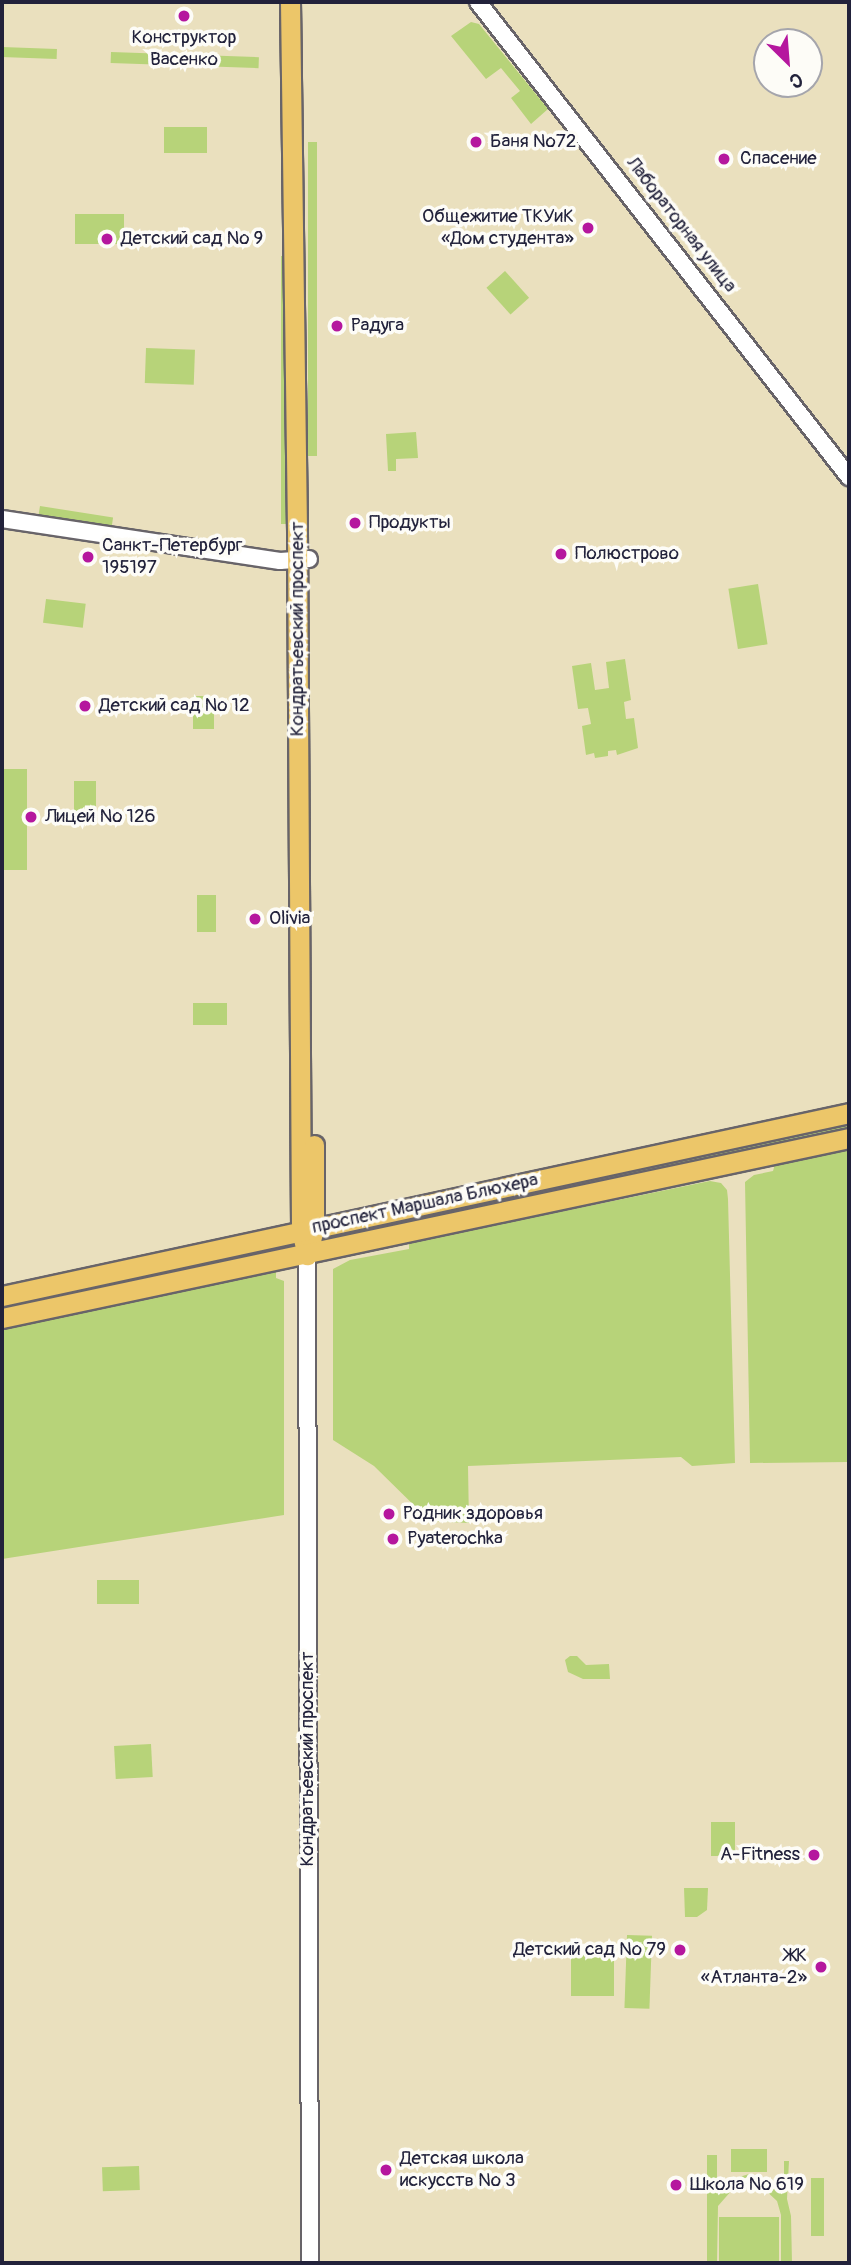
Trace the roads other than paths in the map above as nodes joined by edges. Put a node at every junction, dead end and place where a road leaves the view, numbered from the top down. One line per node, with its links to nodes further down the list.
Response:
1 (290, 2): 6 (main road, Кондратьевский проспект)
2 (302, 2): 6 (main road, Кондратьевский проспект)
3 (478, 2): 4 (street, Лабораторная улица)
4 (849, 477)
5 (2, 519): 6 (street)
6 (303, 560): 9 (main road, Кондратьевский проспект)
7 (849, 1113): 9 (main road, проспект Маршала Блюхера)
8 (849, 1138): 10 (main road, проспект Маршала Блюхера)
9 (307, 1230): 10 (main road, Кондратьевский проспект); 11 (main road, проспект Маршала Блюхера)
10 (307, 1255): 12 (main road, проспект Маршала Блюхера); 13 (street, Кондратьевский проспект)
11 (2, 1296)
12 (2, 1318)
13 (310, 2263)

